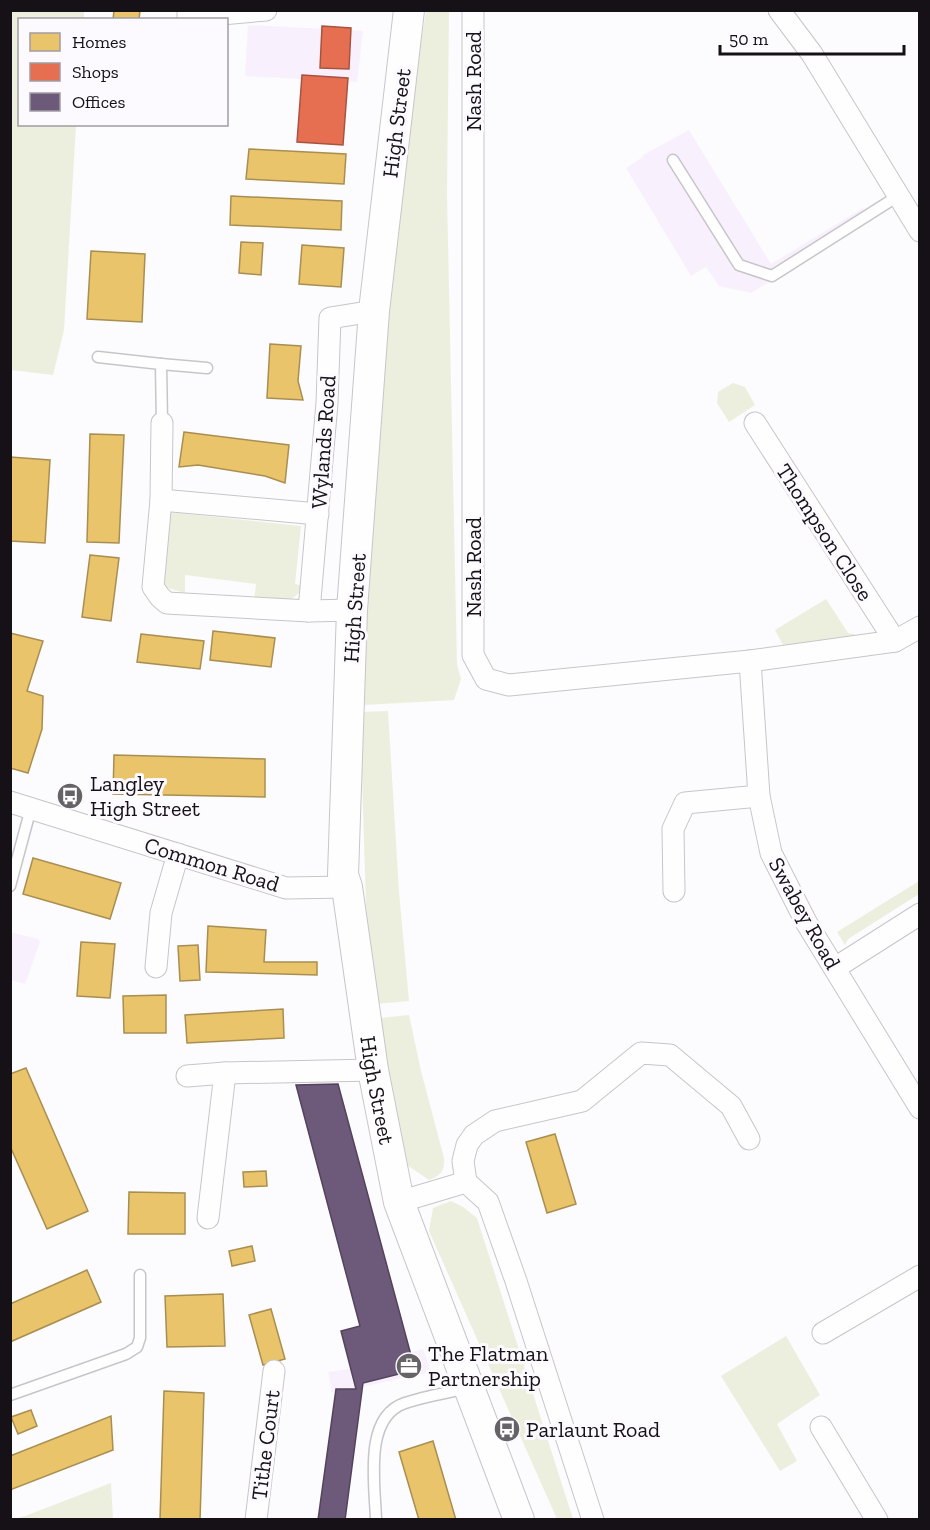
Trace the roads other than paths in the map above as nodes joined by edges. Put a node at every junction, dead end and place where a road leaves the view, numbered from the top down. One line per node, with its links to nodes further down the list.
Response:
1 (188, 10): 2 (street)
2 (266, 10)
3 (409, 10): 9 (main road, High Street)
4 (473, 10): 21 (street, Nash Road)
5 (780, 10): 7 (street)
6 (673, 160): 7 (lane)
7 (898, 196): 8 (street)
8 (920, 231)
9 (374, 311): 16 (street, Wylands Road); 17 (main road, High Street)
10 (98, 357): 11 (lane)
11 (161, 364): 12 (lane); 13 (lane)
12 (207, 368)
13 (162, 423): 15 (street)
14 (755, 423): 20 (street, Thompson Close)
15 (160, 500): 16 (street); 18 (street)
16 (318, 514): 18 (street, Wylands Road)
17 (352, 610): 18 (street); 26 (main road, High Street)
18 (309, 611)
19 (920, 627): 20 (street, Nash Road)
20 (895, 641): 21 (street, Nash Road)
21 (750, 661): 22 (street, Swabey Road)
22 (759, 796): 27 (street); 30 (street, Swabey Road)
23 (21, 805): 24 (street, Common Road); 25 (lane)
24 (178, 854): 26 (street, Common Road); 29 (street)
25 (10, 886)
26 (347, 887): 31 (main road, High Street)
27 (674, 891)
28 (920, 914): 30 (street)
29 (156, 967)
30 (835, 968): 34 (street, Swabey Road)
31 (373, 1070): 32 (street); 37 (main road, High Street)
32 (225, 1073): 33 (street); 38 (street)
33 (187, 1076)
34 (920, 1108)
35 (749, 1139): 36 (street)
36 (466, 1182): 37 (street); 49 (street)
37 (399, 1202): 43 (main road, High Street)
38 (208, 1218)
39 (140, 1275): 44 (lane)
40 (920, 1276): 41 (street)
41 (823, 1333)
42 (274, 1371): 46 (street, Tithe Court)
43 (468, 1388): 47 (lane); 48 (main road, High Street)
44 (10, 1395)
45 (821, 1427): 50 (street)
46 (256, 1520)
47 (375, 1520)
48 (519, 1520)
49 (593, 1520)
50 (877, 1520)

